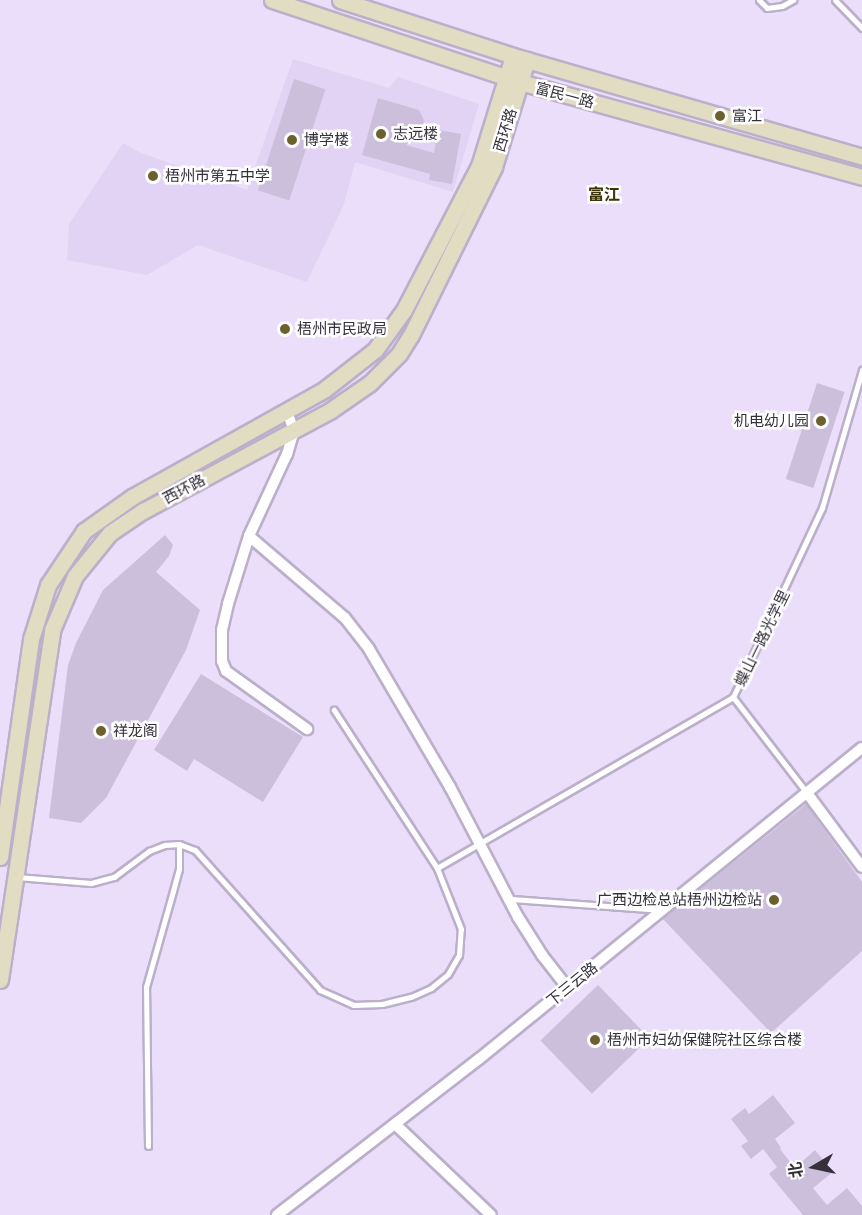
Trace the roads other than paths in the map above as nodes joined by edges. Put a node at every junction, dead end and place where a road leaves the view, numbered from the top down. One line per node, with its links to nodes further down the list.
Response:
1 (272, 0): 6 (main road, 富民一路)
2 (759, 0): 3 (lane)
3 (793, 0)
4 (835, 0): 7 (lane)
5 (348, 1): 6 (street); 8 (main road)
6 (345, 24): 9 (main road, 富民一路)
7 (862, 28)
8 (520, 58): 9 (main road); 10 (main road)
9 (513, 80): 11 (main road, 富民一路); 13 (main road, 西环路); 14 (main road, 西环路)
10 (862, 157)
11 (862, 177)
12 (862, 370): 16 (lane, 蝶山一路光学里)
13 (287, 412): 14 (street); 23 (main road, 西环路)
14 (294, 430): 15 (street); 26 (main road, 西环路)
15 (249, 536): 18 (street); 22 (street)
16 (733, 697): 20 (lane); 22 (lane, 蝶山一路光学里)
17 (334, 711): 25 (lane)
18 (307, 729)
19 (862, 748): 20 (street, 下三云路)
20 (807, 793): 24 (street); 28 (street, 下三云路)
21 (179, 844): 25 (lane); 26 (lane); 32 (lane)
22 (480, 844): 25 (lane, 蝶山一路光学里); 27 (street)
23 (0, 857)
24 (862, 867)
25 (437, 868)
26 (15, 876): 29 (main road, 西环路)
27 (509, 899): 28 (lane); 30 (street)
28 (663, 910): 30 (street, 下三云路)
29 (0, 980)
30 (567, 987): 31 (street, 下三云路)
31 (395, 1124): 33 (street, 下三云路); 34 (street)
32 (148, 1146)
33 (278, 1215)
34 (491, 1215)

